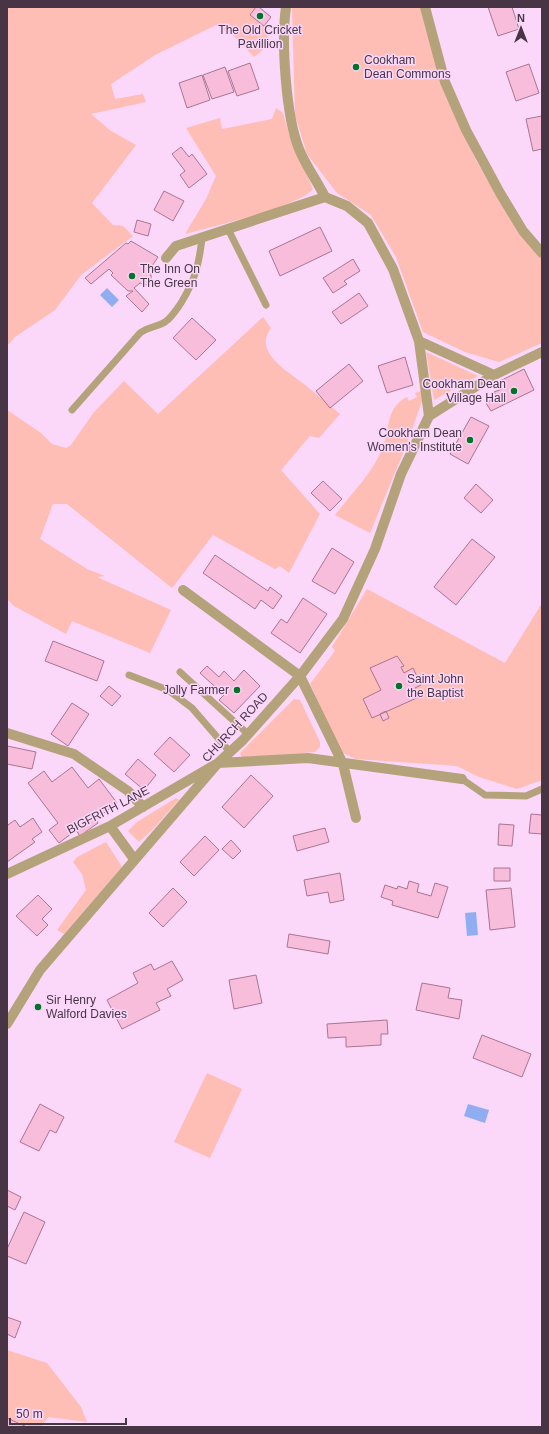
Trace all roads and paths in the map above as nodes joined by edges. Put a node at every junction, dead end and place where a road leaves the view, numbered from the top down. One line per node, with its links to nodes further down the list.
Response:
1 (286, 7): 3 (street)
2 (425, 7): 6 (street)
3 (325, 197): 4 (street); 9 (street)
4 (228, 229): 5 (street); 8 (lane)
5 (202, 238): 7 (street); 12 (lane)
6 (542, 253)
7 (166, 258)
8 (266, 305)
9 (420, 341): 11 (street); 13 (street)
10 (542, 352): 11 (street)
11 (494, 374): 13 (street)
12 (72, 410)
13 (430, 416): 17 (street, CHURCH ROAD)
14 (183, 590): 17 (street)
15 (180, 672): 19 (lane)
16 (129, 675): 20 (lane)
17 (300, 676): 19 (street, CHURCH ROAD); 22 (street)
18 (7, 733): 25 (street)
19 (248, 734): 20 (street, CHURCH ROAD)
20 (230, 752): 21 (street, CHURCH ROAD)
21 (218, 763): 22 (street); 25 (street, BIGFRITH LANE); 28 (street, CHURCH ROAD)
22 (343, 764): 23 (street); 26 (street)
23 (462, 779): 24 (lane)
24 (542, 790)
25 (143, 807): 27 (street, BIGFRITH LANE)
26 (356, 818)
27 (110, 826): 28 (street); 29 (street, BIGFRITH LANE)
28 (134, 859): 30 (street, CHURCH ROAD)
29 (7, 874)
30 (7, 1024)

